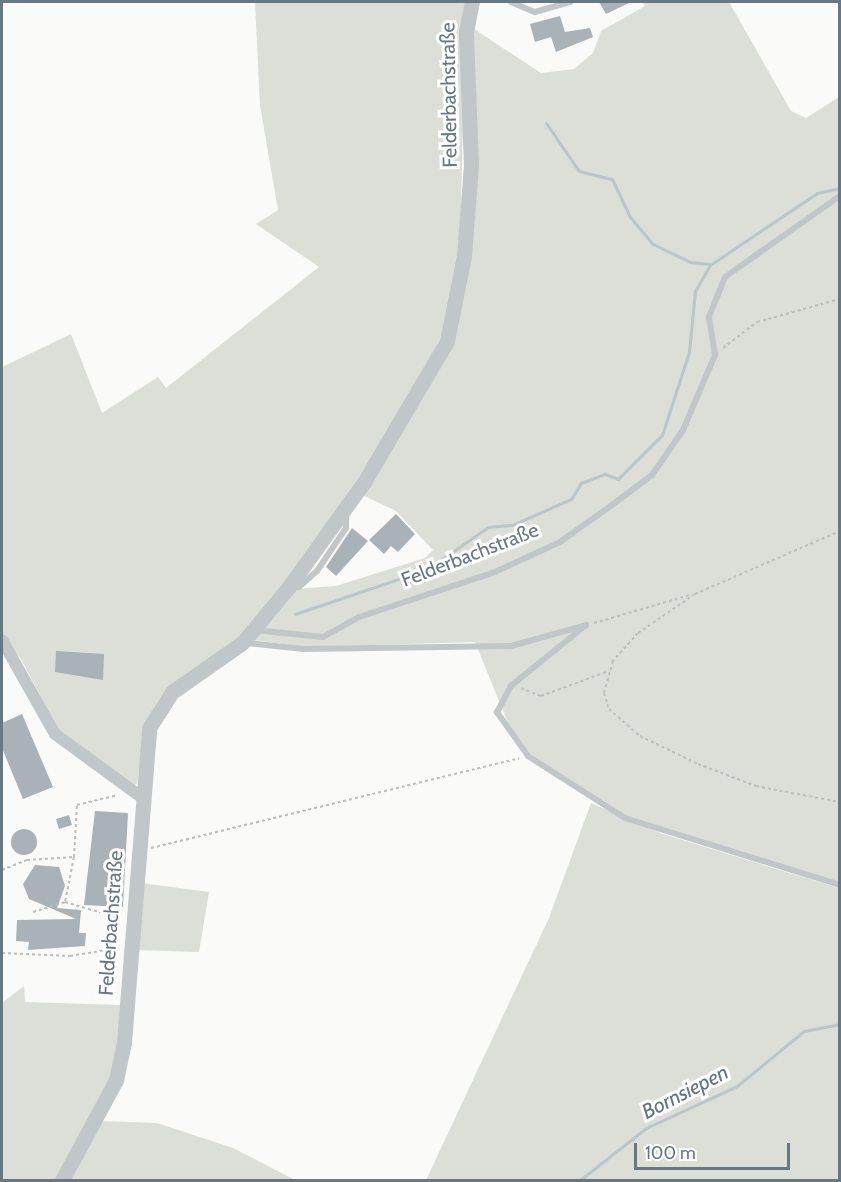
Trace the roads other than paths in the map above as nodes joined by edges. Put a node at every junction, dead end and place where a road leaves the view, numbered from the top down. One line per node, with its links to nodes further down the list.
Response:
1 (472, 2): 5 (street, Felderbachstraße)
2 (511, 2): 3 (lane)
3 (571, 2)
4 (840, 196): 5 (lane, Felderbachstraße)
5 (254, 630): 7 (street, Felderbachstraße)
6 (2, 640): 8 (street)
7 (242, 643): 8 (street, Felderbachstraße); 9 (lane)
8 (135, 795): 10 (street, Felderbachstraße)
9 (840, 885)
10 (62, 1180)

